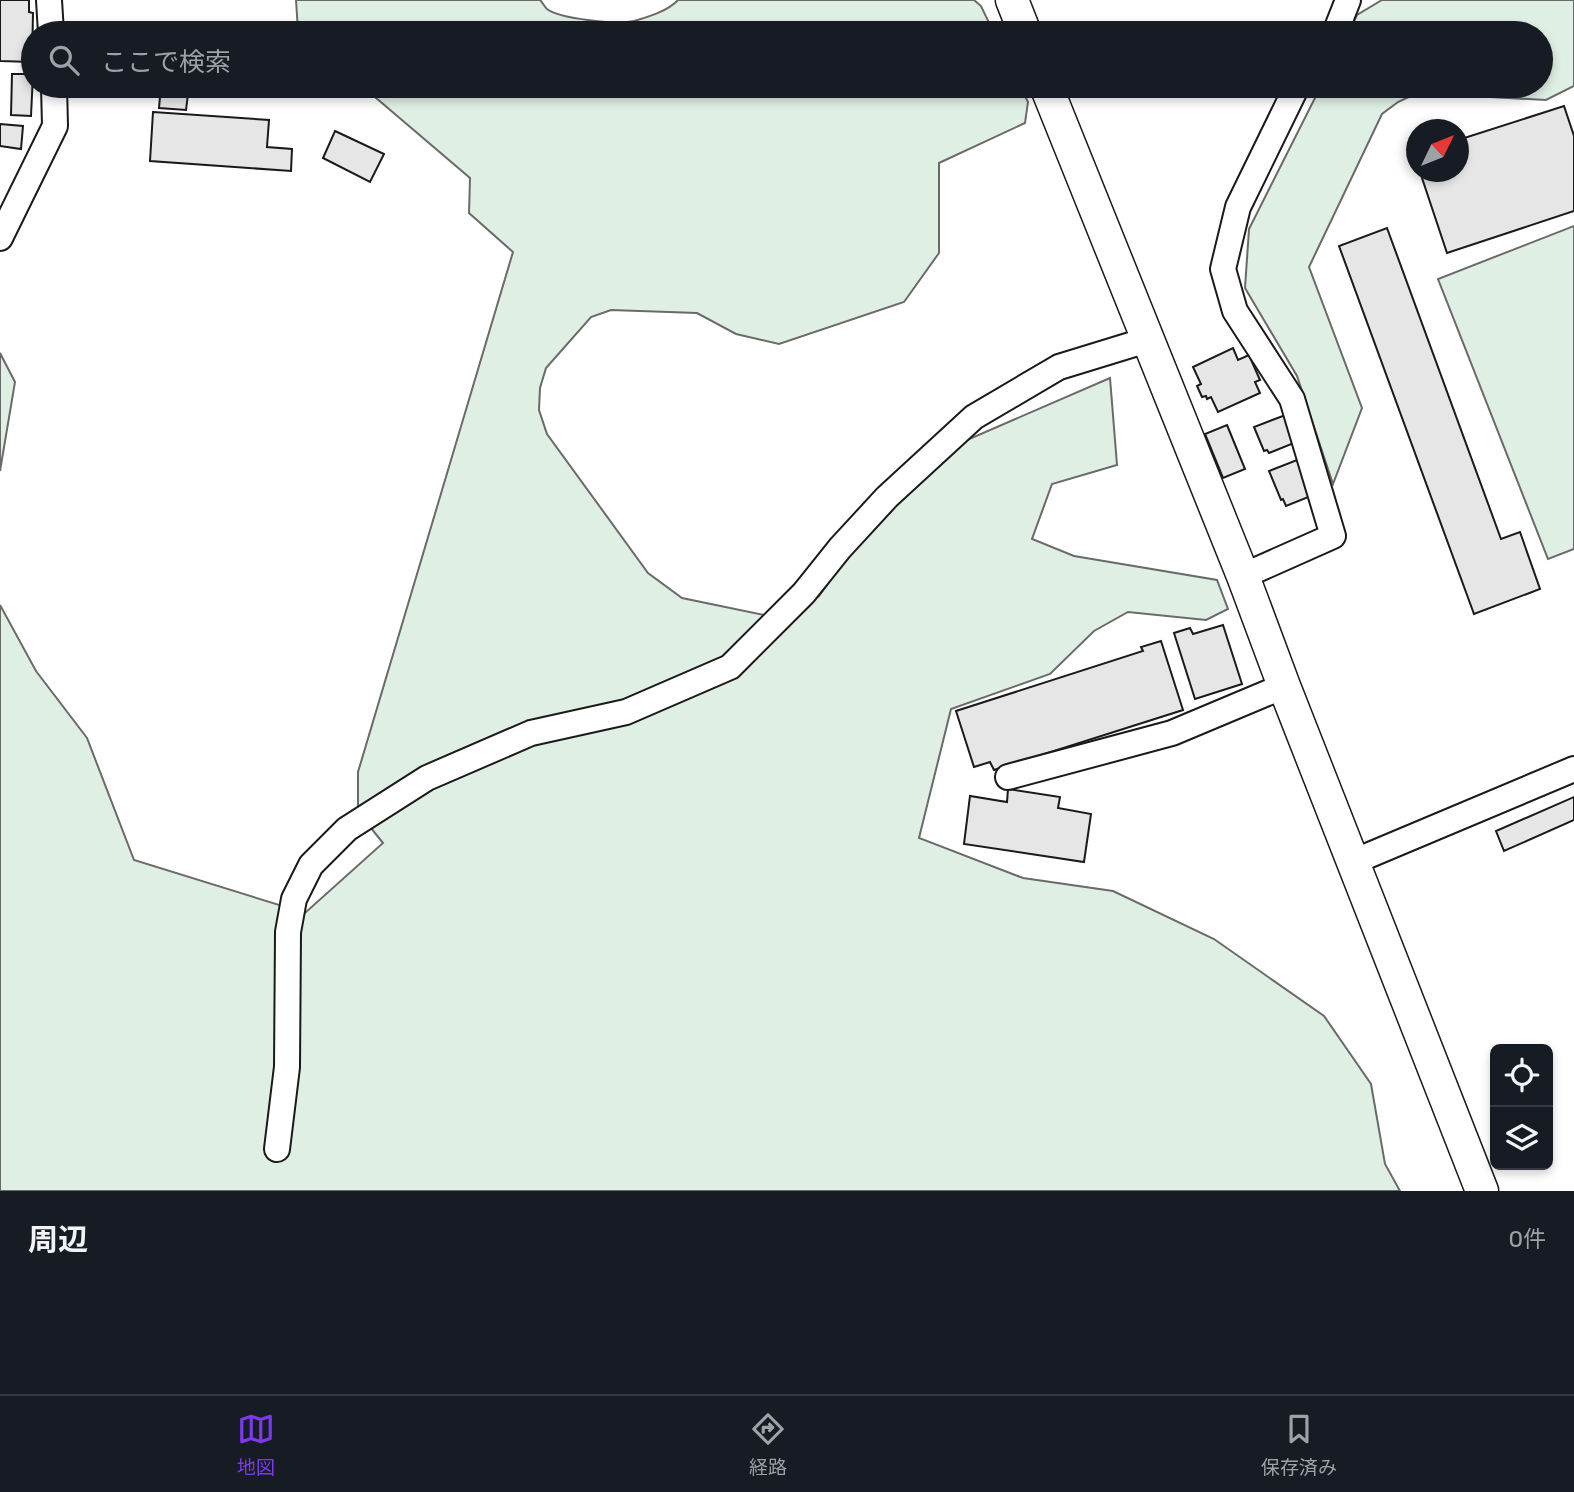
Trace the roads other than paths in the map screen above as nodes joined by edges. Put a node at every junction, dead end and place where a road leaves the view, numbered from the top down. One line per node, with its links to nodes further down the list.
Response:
1 (49, 0): 4 (street)
2 (1012, 0): 5 (street)
3 (1348, 0): 6 (street)
4 (50, 21)
5 (1020, 21)
6 (1341, 21)
7 (54, 98): 10 (street)
8 (1051, 98): 11 (street)
9 (1291, 98): 12 (street)
10 (0, 238)
11 (1147, 340): 12 (street); 17 (street)
12 (1243, 576): 13 (street)
13 (1284, 686): 15 (street); 16 (street)
14 (1574, 769): 16 (street)
15 (1008, 777)
16 (1353, 862): 18 (street)
17 (277, 1149)
18 (1482, 1191)

